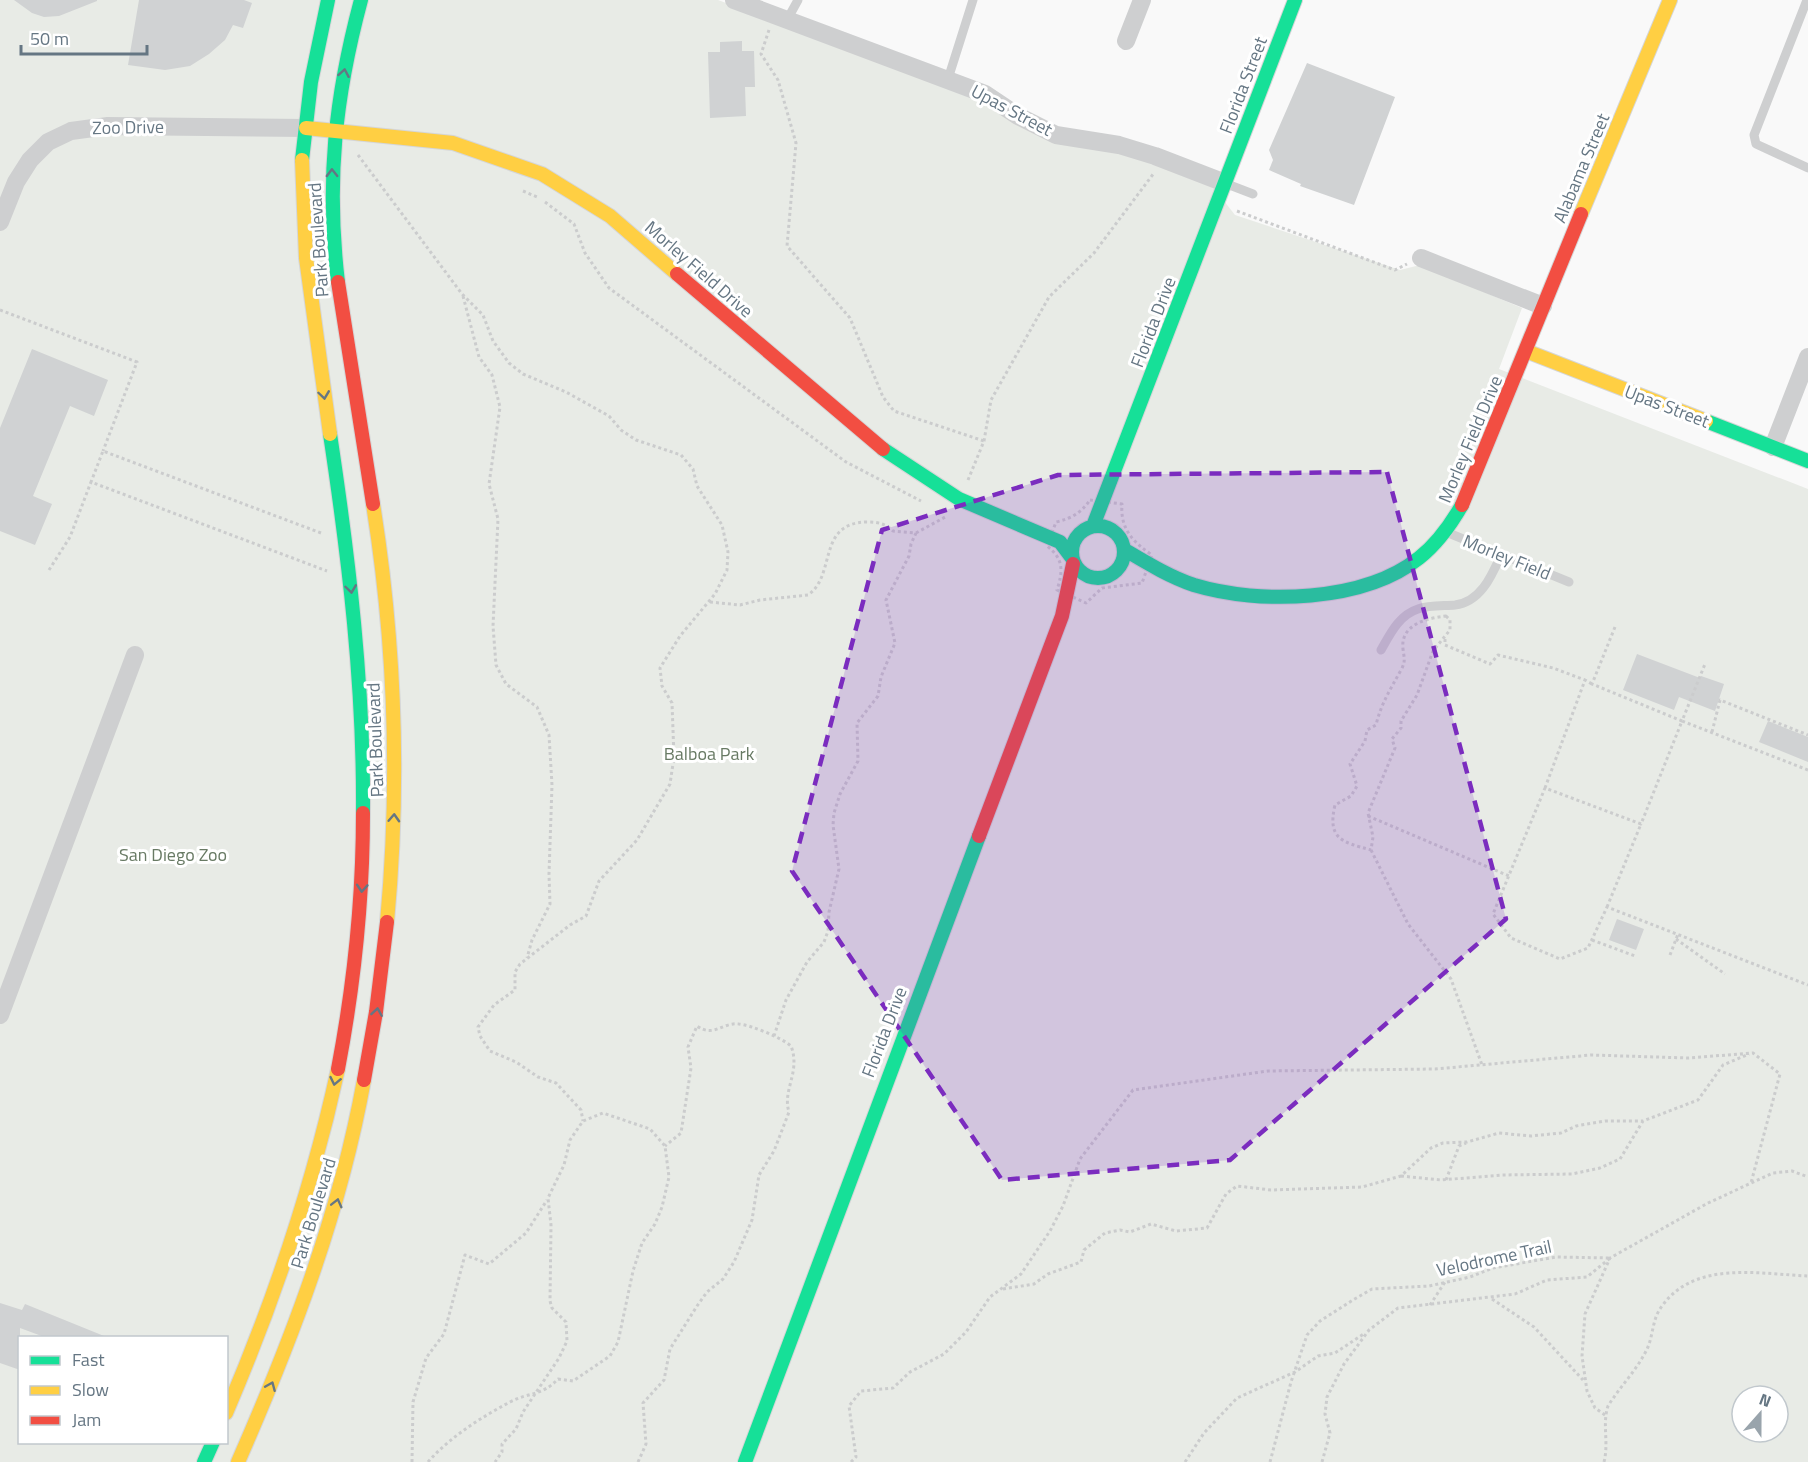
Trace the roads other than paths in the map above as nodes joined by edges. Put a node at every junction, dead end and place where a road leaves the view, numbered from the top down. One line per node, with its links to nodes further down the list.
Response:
1 (328, 0): 13 (street, Park Boulevard)
2 (361, 0): 14 (street, Park Boulevard, one-way to 2)
3 (734, 0): 10 (street, Upas Street)
4 (798, 0): 10 (lane)
5 (973, 0): 12 (lane)
6 (1142, 0): 11 (street)
7 (1295, 0): 16 (street, Florida Street)
8 (1670, 0): 20 (street, Alabama Street)
9 (1807, 0): 15 (lane)
10 (781, 17): 12 (street, Upas Street)
11 (1126, 41)
12 (948, 79): 16 (street, Upas Street)
13 (306, 128): 14 (street, Morley Field Drive); 18 (street, Zoo Drive); 41 (street, Park Boulevard, one-way to 41)
14 (334, 131): 26 (street, Morley Field Drive); 44 (street, Park Boulevard, one-way to 14)
15 (1808, 168)
16 (1225, 183): 17 (lane); 25 (street, Florida Drive)
17 (1253, 194)
18 (0, 222)
19 (1421, 258): 20 (street)
20 (1543, 306): 21 (street, Alabama Street)
21 (1526, 351): 23 (street, Upas Street); 28 (street, Morley Field Drive)
22 (1808, 357): 23 (street)
23 (1773, 447): 24 (street, Upas Street)
24 (1808, 461)
25 (1114, 473): 27 (street, Florida Drive); 29 (street, Florida Drive)
26 (1030, 528): 27 (street, Morley Field Drive); 32 (street, Morley Field Drive)
27 (1087, 529): 29 (street); 32 (street)
28 (1444, 532): 31 (lane, Morley Field); 34 (street, Morley Field Drive)
29 (1117, 535): 30 (street)
30 (1125, 550): 33 (street); 34 (street, Morley Field Drive)
31 (1501, 555): 36 (lane, Morley Field); 38 (lane)
32 (1073, 561): 35 (street); 37 (street, Florida Drive)
33 (1114, 573): 34 (street, Morley Field Drive); 35 (street)
34 (1171, 575)
35 (1099, 578): 37 (street, Florida Drive)
36 (1569, 582)
37 (1062, 616): 45 (street, Florida Drive)
38 (1380, 650)
39 (135, 655): 40 (street)
40 (0, 1015)
41 (228, 1408)
42 (213, 1444): 43 (street)
43 (204, 1462)
44 (238, 1462)
45 (745, 1462)

